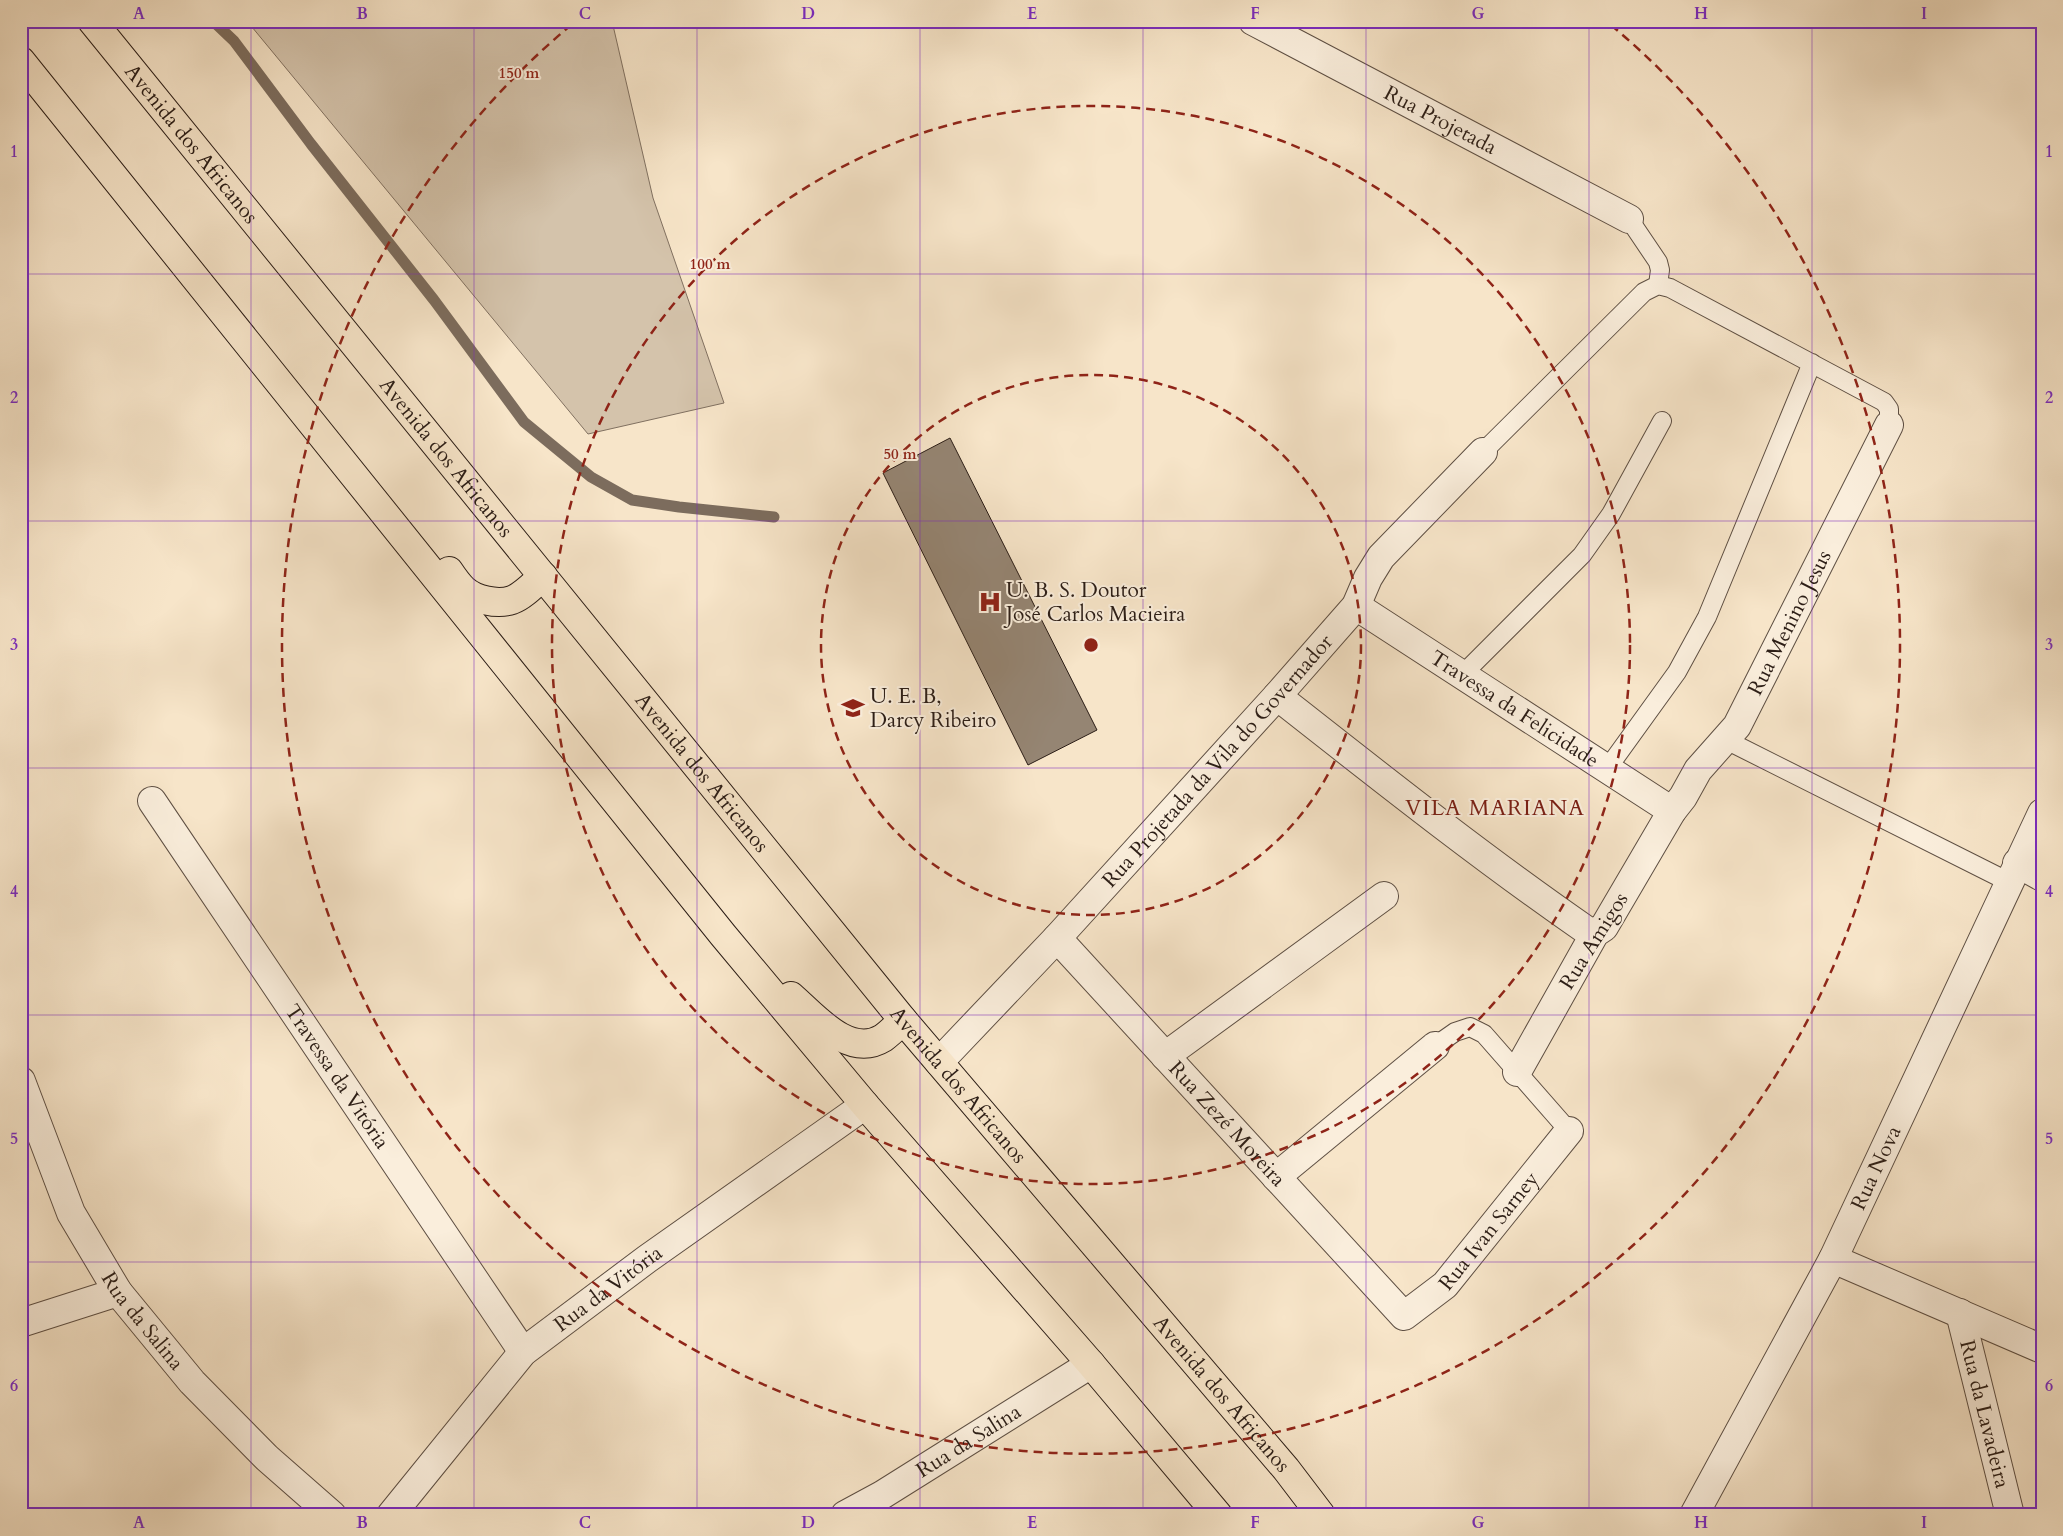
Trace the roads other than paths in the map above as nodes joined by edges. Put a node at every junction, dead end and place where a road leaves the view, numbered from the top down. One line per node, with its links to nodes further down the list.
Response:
1 (92, 21): 11 (main road, Avenida dos Africanos)
2 (1253, 21): 4 (street, Rua Projetada)
3 (21, 61): 9 (main road)
4 (1629, 219): 5 (lane)
5 (1658, 285): 6 (lane); 10 (lane)
6 (1812, 363): 8 (lane); 16 (lane)
7 (1662, 421): 13 (lane)
8 (1890, 425): 15 (street, Rua Menino Jesus)
9 (318, 430): 11 (main road); 24 (main road)
10 (1483, 452): 12 (street, Rua Projetada da Vila do Governador)
11 (543, 576): 26 (main road, Avenida dos Africanos)
12 (1356, 606): 13 (street, Travessa da Felicidade); 14 (street, Rua Projetada da Vila do Governador)
13 (1462, 675): 16 (street, Travessa da Felicidade)
14 (1277, 696): 23 (street); 25 (street, Rua Projetada da Vila do Governador)
15 (1726, 740): 18 (street, Rua Menino Jesus); 20 (lane)
16 (1607, 769): 18 (street, Travessa da Felicidade)
17 (152, 801): 41 (street, Travessa da Vitória)
18 (1672, 811): 23 (street, Rua Amigos)
19 (2042, 813): 20 (street, Rua Nova)
20 (2013, 872): 21 (street); 35 (street, Rua Nova)
21 (2042, 877)
22 (1384, 896): 28 (street)
23 (1595, 932): 30 (street, Rua Amigos)
24 (723, 935): 26 (main road); 32 (main road)
25 (1057, 938): 28 (street, Rua Zezé Moreira); 29 (street, Rua Projetada da Vila do Governador)
26 (903, 1020): 29 (main road, Avenida dos Africanos)
27 (1435, 1046): 30 (lane); 34 (street)
28 (1165, 1056): 34 (street, Rua Zezé Moreira)
29 (939, 1062): 47 (main road, Avenida dos Africanos)
30 (1517, 1072): 33 (lane)
31 (21, 1081): 36 (street, Rua da Salina)
32 (864, 1105): 41 (street, Rua da Vitória); 42 (main road)
33 (1569, 1131): 37 (street, Rua Ivan Sarney)
34 (1276, 1177): 37 (street, Rua Zezé Moreira)
35 (1833, 1259): 38 (street); 48 (street, Rua Nova)
36 (118, 1292): 39 (street); 43 (street, Rua da Salina)
37 (1397, 1310)
38 (1960, 1313): 40 (street); 49 (street, Rua da Lavadeira)
39 (21, 1323)
40 (2042, 1349)
41 (522, 1352): 44 (street, Rua da Vitória)
42 (1091, 1364): 45 (street, Rua da Salina); 46 (main road)
43 (332, 1515)
44 (392, 1515)
45 (845, 1515)
46 (1218, 1515)
47 (1321, 1515)
48 (1694, 1515)
49 (2010, 1515)

